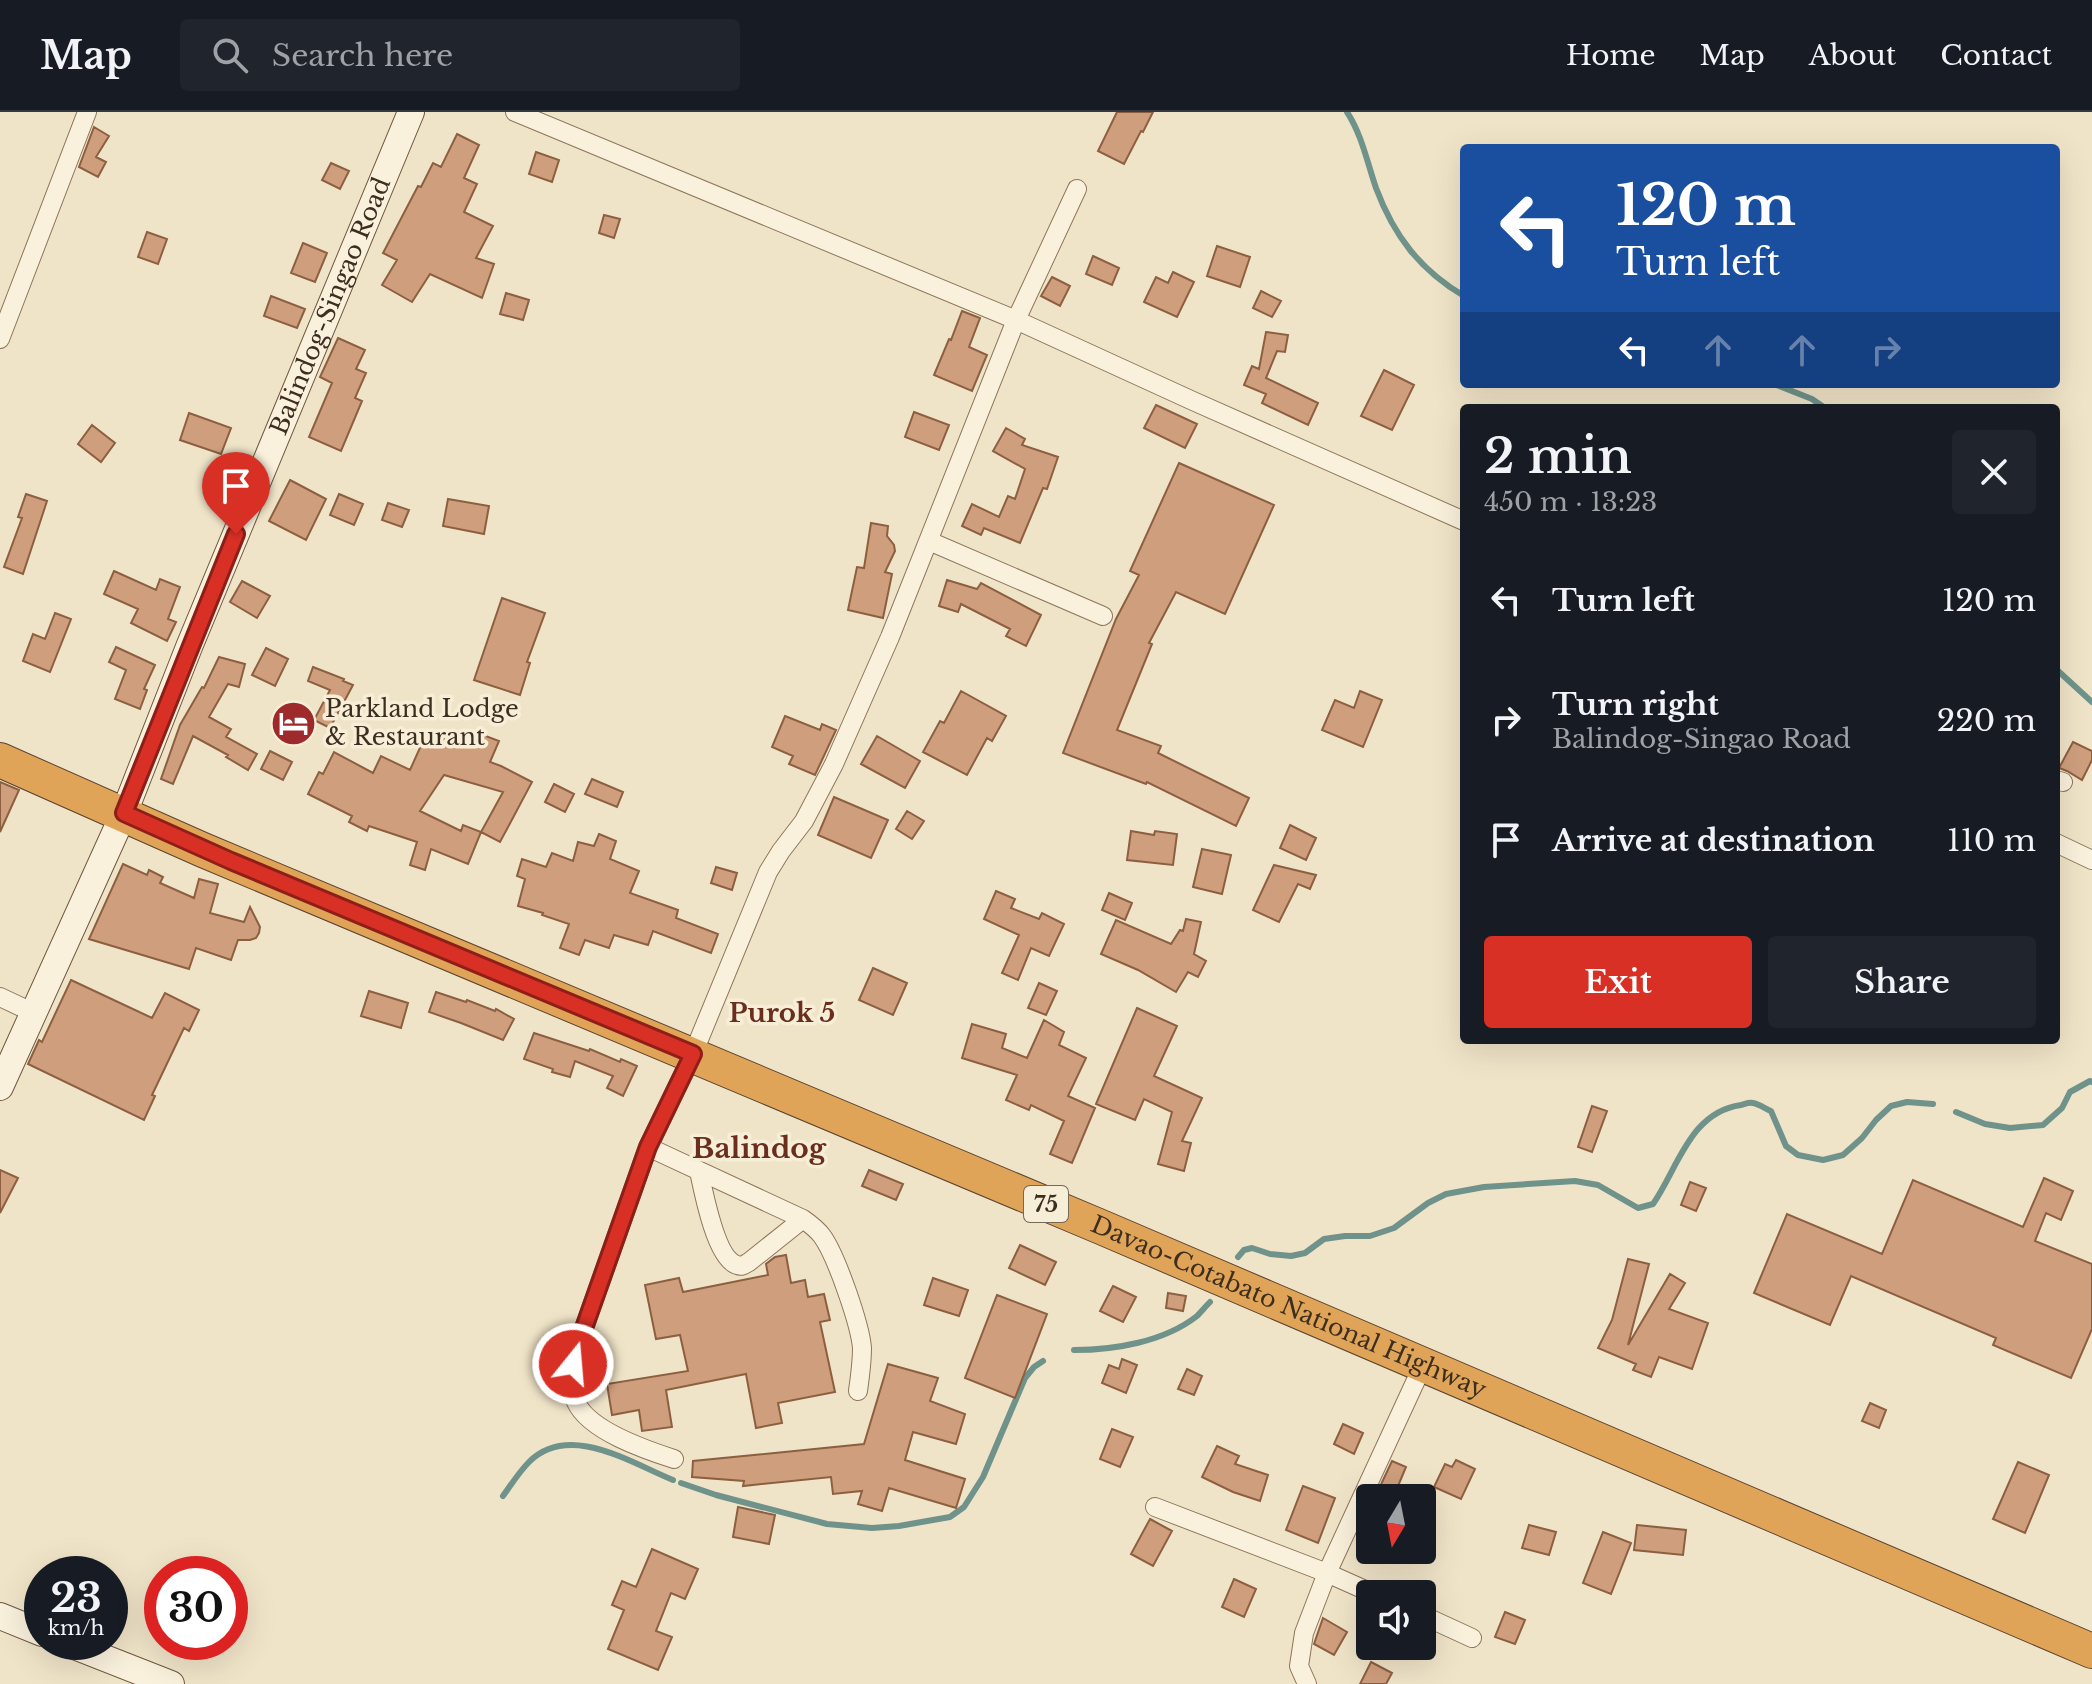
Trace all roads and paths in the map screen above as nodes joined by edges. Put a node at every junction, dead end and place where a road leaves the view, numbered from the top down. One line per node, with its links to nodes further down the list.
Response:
1 (87, 112): 6 (street)
2 (411, 112): 11 (street, Balindog-Singao Road)
3 (515, 112): 5 (street)
4 (1077, 189): 5 (street)
5 (1016, 320): 7 (street); 8 (street)
6 (0, 339)
7 (1460, 519)
8 (929, 541): 9 (street); 16 (street)
9 (1103, 616)
10 (0, 760): 11 (highway, Davao-Cotabato National Highway / 75)
11 (124, 813): 15 (street, Balindog-Singao Road); 16 (highway, Davao-Cotabato National Highway / 75)
12 (2060, 845): 13 (street)
13 (2092, 860)
14 (0, 997): 15 (street)
15 (34, 1013): 17 (street, Balindog-Singao Road)
16 (693, 1054): 18 (street); 21 (highway, Davao-Cotabato National Highway / 75)
17 (0, 1087)
18 (648, 1147): 19 (street); 23 (street)
19 (699, 1171): 20 (street); 20 (street)
20 (803, 1219): 22 (street)
21 (1423, 1365): 25 (street); 31 (highway, Davao-Cotabato National Highway / 75)
22 (858, 1391)
23 (674, 1459)
24 (1155, 1507): 25 (street)
25 (1327, 1573): 26 (street); 34 (street)
26 (1356, 1586)
27 (0, 1616): 29 (street)
28 (1436, 1621): 30 (street)
29 (24, 1626)
30 (1472, 1638)
31 (2092, 1651)
32 (110, 1660): 33 (street)
33 (171, 1684)
34 (1307, 1684)

